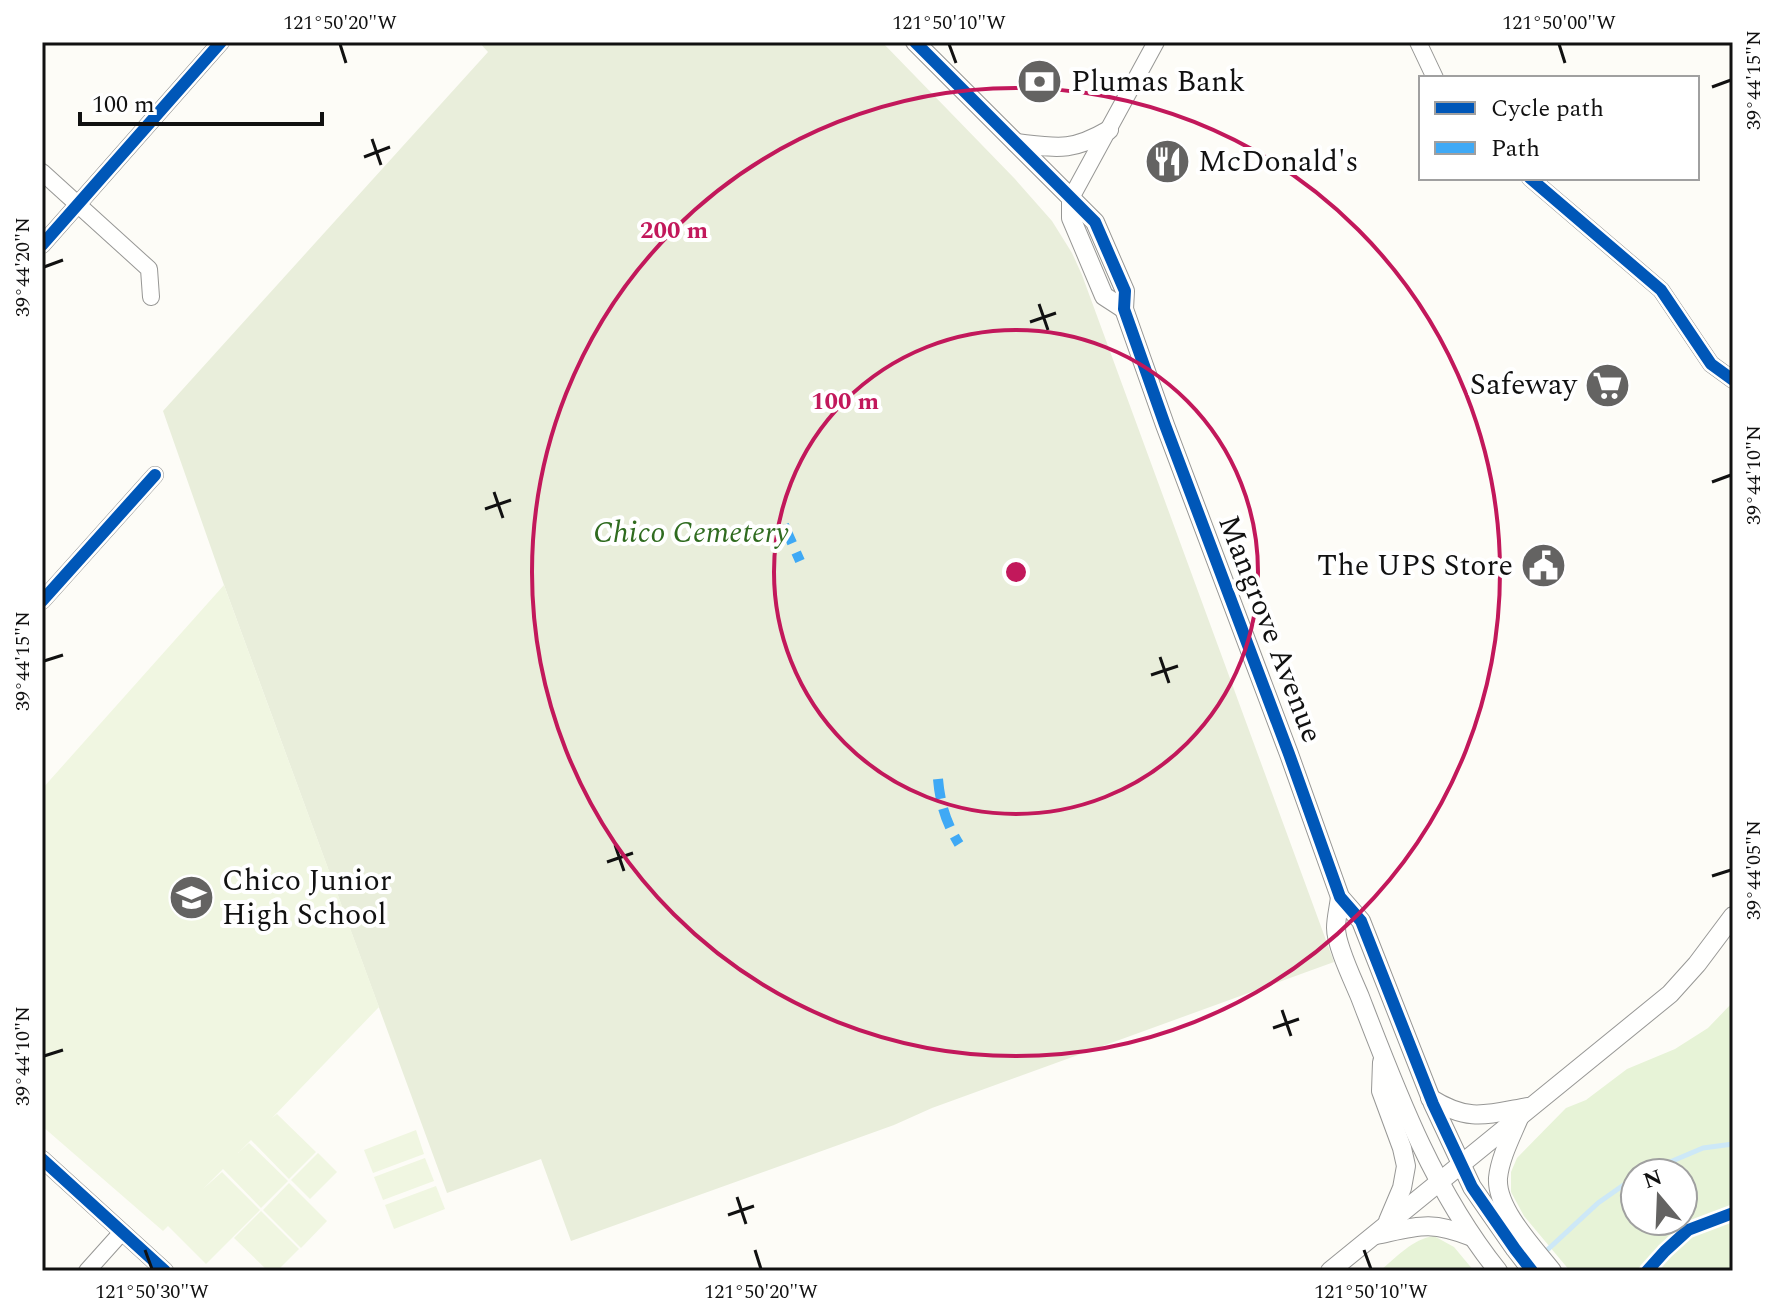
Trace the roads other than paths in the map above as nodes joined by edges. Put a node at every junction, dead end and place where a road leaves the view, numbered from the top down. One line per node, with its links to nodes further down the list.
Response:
1 (221, 42): 11 (street)
2 (915, 42): 7 (street)
3 (1156, 42): 6 (street)
4 (1418, 42): 5 (street)
5 (1434, 76)
6 (1109, 130): 7 (street); 10 (street)
7 (1016, 143): 10 (street)
8 (42, 172): 11 (street)
9 (1532, 180): 14 (street)
10 (1071, 198): 17 (street, Mangrove Avenue)
11 (79, 205): 12 (street); 13 (street)
12 (42, 245)
13 (151, 297)
14 (1733, 380)
15 (155, 475): 16 (street)
16 (42, 601)
17 (1340, 897): 19 (street, Mangrove Avenue); 20 (street, Mangrove Avenue)
18 (1733, 916): 21 (street)
19 (1382, 1056): 24 (street, Mangrove Avenue); 25 (street)
20 (1430, 1098): 21 (street); 23 (street, Mangrove Avenue)
21 (1525, 1111): 23 (street); 28 (street)
22 (42, 1159): 26 (street)
23 (1460, 1163): 24 (street); 28 (street, Mangrove Avenue)
24 (1439, 1181): 25 (street); 27 (street, Mangrove Avenue)
25 (1380, 1230): 27 (street); 32 (street)
26 (122, 1232): 30 (street); 31 (street)
27 (1472, 1237): 29 (street, Mangrove Avenue)
28 (1521, 1244): 33 (street, Mangrove Avenue); 34 (street)
29 (1496, 1269)
30 (87, 1271)
31 (165, 1271)
32 (1330, 1271)
33 (1532, 1271)
34 (1552, 1271)

